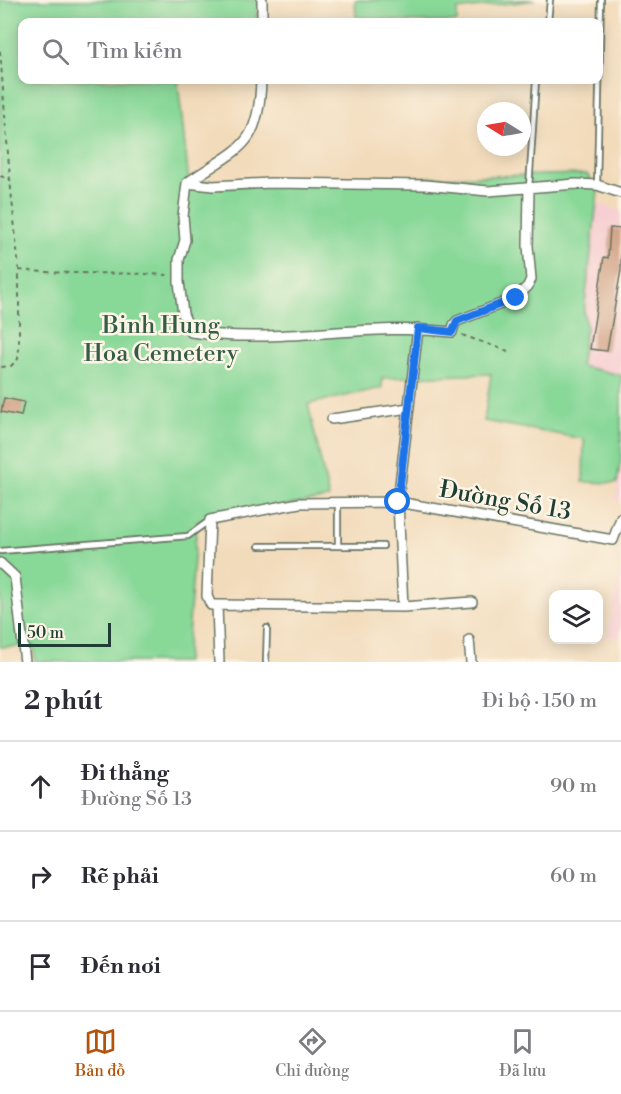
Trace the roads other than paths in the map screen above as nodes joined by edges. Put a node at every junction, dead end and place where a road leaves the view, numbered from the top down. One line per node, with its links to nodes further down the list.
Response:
1 (262, 0): 4 (street)
2 (550, 0): 5 (lane)
3 (601, 0): 6 (lane)
4 (262, 18)
5 (548, 18)
6 (601, 18)
7 (261, 84): 10 (street)
8 (536, 84): 12 (lane)
9 (599, 84): 11 (lane)
10 (187, 183): 12 (street); 14 (street)
11 (597, 185): 12 (street); 13 (street)
12 (529, 188): 14 (street)
13 (621, 193)
14 (418, 328): 15 (street)
15 (409, 408): 16 (street); 17 (street)
16 (332, 418)
17 (398, 502): 18 (street); 19 (street, Đường Số 13); 28 (street)
18 (338, 503): 20 (street); 22 (lane)
19 (621, 518)
20 (210, 520): 24 (lane); 27 (street)
21 (259, 546): 22 (lane)
22 (338, 546): 23 (lane)
23 (383, 546)
24 (0, 551)
25 (0, 563): 31 (street)
26 (472, 602): 28 (street)
27 (217, 605): 28 (street); 32 (street)
28 (403, 607)
29 (267, 628): 33 (lane)
30 (469, 640): 34 (street)
31 (25, 662)
32 (219, 662)
33 (266, 662)
34 (471, 662)

